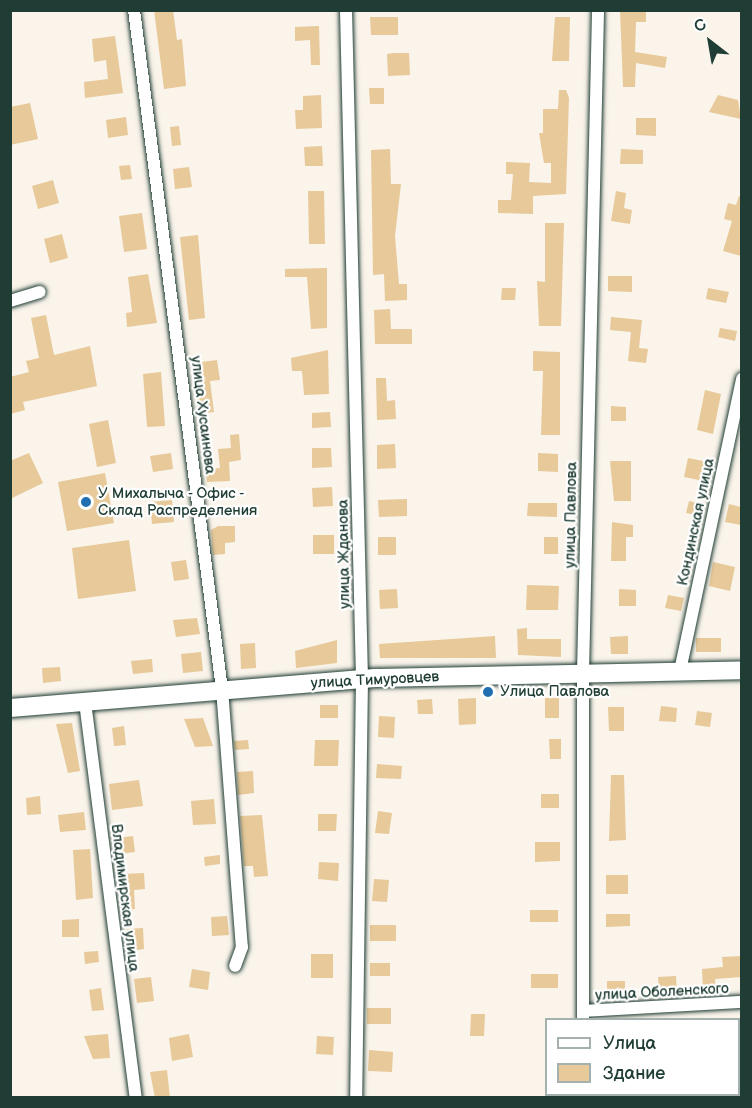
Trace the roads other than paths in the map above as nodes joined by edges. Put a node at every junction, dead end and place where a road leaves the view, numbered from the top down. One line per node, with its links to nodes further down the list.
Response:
1 (134, 10): 11 (street, улица Хусаинова)
2 (346, 10): 10 (street, улица Жданова)
3 (598, 10): 9 (street, улица Павлова)
4 (40, 292): 5 (street)
5 (10, 301)
6 (741, 379): 8 (street, Кондинская улица)
7 (741, 670): 8 (main road, улица Тимуровцев)
8 (680, 671): 9 (main road, улица Тимуровцев)
9 (583, 673): 10 (main road, улица Тимуровцев); 16 (street, улица Павлова)
10 (362, 679): 11 (main road, улица Тимуровцев); 18 (street, улица Жданова)
11 (222, 689): 12 (main road, улица Тимуровцев); 14 (street, улица Хусаинова)
12 (84, 702): 13 (main road, улица Тимуровцев); 17 (street, Владимирская улица)
13 (10, 708)
14 (235, 966)
15 (741, 1002): 16 (street, улица Оболенского)
16 (584, 1015)
17 (136, 1098)
18 (356, 1098)

